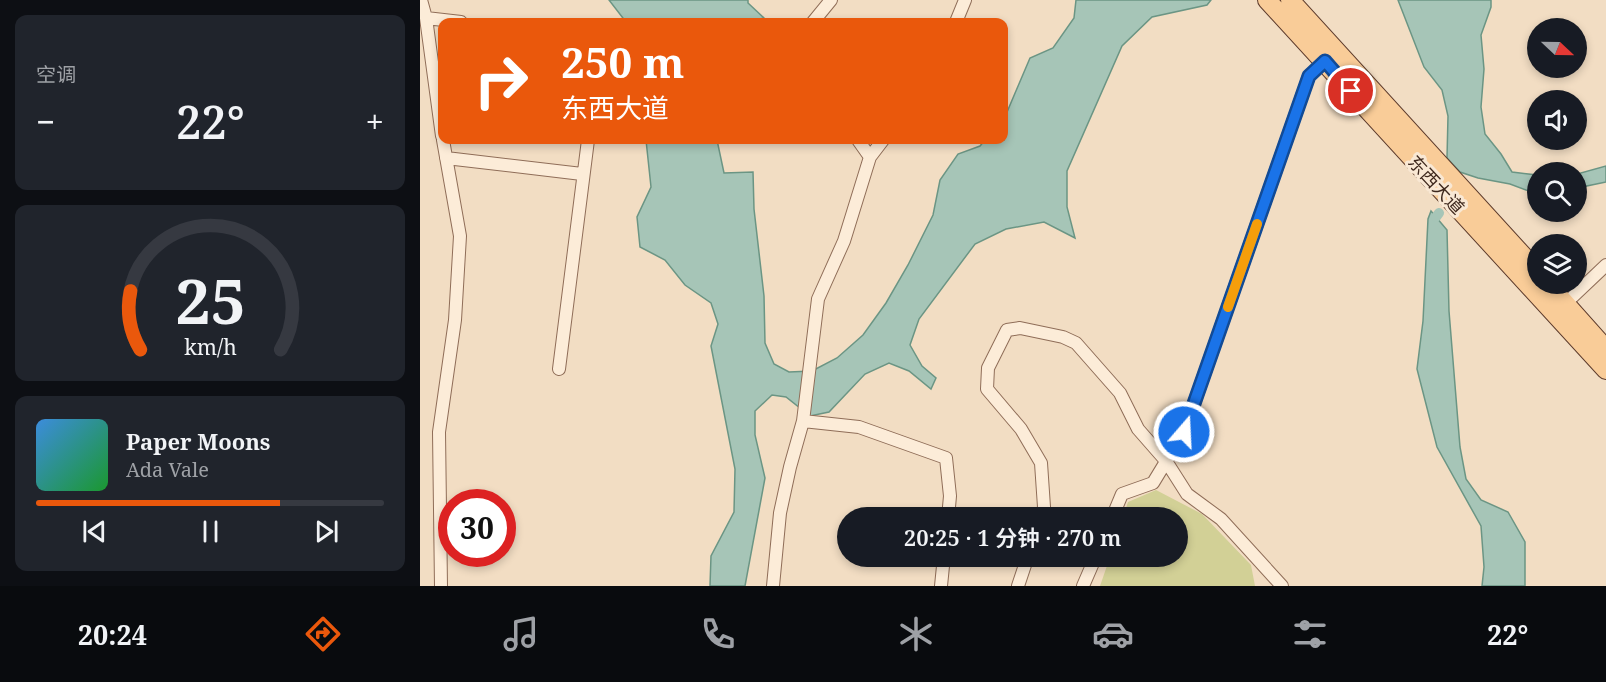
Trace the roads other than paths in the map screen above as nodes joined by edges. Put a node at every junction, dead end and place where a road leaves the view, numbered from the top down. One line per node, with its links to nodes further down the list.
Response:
1 (421, 0): 6 (street)
2 (831, 0): 7 (street)
3 (965, 0): 8 (street)
4 (1267, 0): 10 (main road, 东西大道)
5 (1290, 0): 19 (main road, 东西大道)
6 (426, 18): 9 (street); 11 (street)
7 (816, 18)
8 (958, 18)
9 (438, 19)
10 (1325, 61): 25 (main road, 东西大道); 27 (street)
11 (438, 103)
12 (444, 144): 17 (street)
13 (587, 144): 18 (street)
14 (861, 144): 16 (street)
15 (880, 144): 16 (street)
16 (870, 157): 26 (street)
17 (446, 158): 18 (street); 34 (street)
18 (582, 174): 24 (street)
19 (1527, 260)
20 (1606, 265): 22 (street)
21 (1557, 294): 22 (main road)
22 (1566, 303): 23 (main road)
23 (1606, 349)
24 (559, 369)
25 (1606, 370)
26 (803, 421): 28 (street); 35 (street)
27 (1166, 461): 29 (street); 30 (street); 39 (street)
28 (949, 507)
29 (1044, 507)
30 (1117, 507)
31 (943, 567): 36 (street)
32 (1024, 567): 37 (street)
33 (1091, 567): 38 (street)
34 (441, 586)
35 (773, 586)
36 (941, 586)
37 (1018, 586)
38 (1083, 586)
39 (1282, 586)

